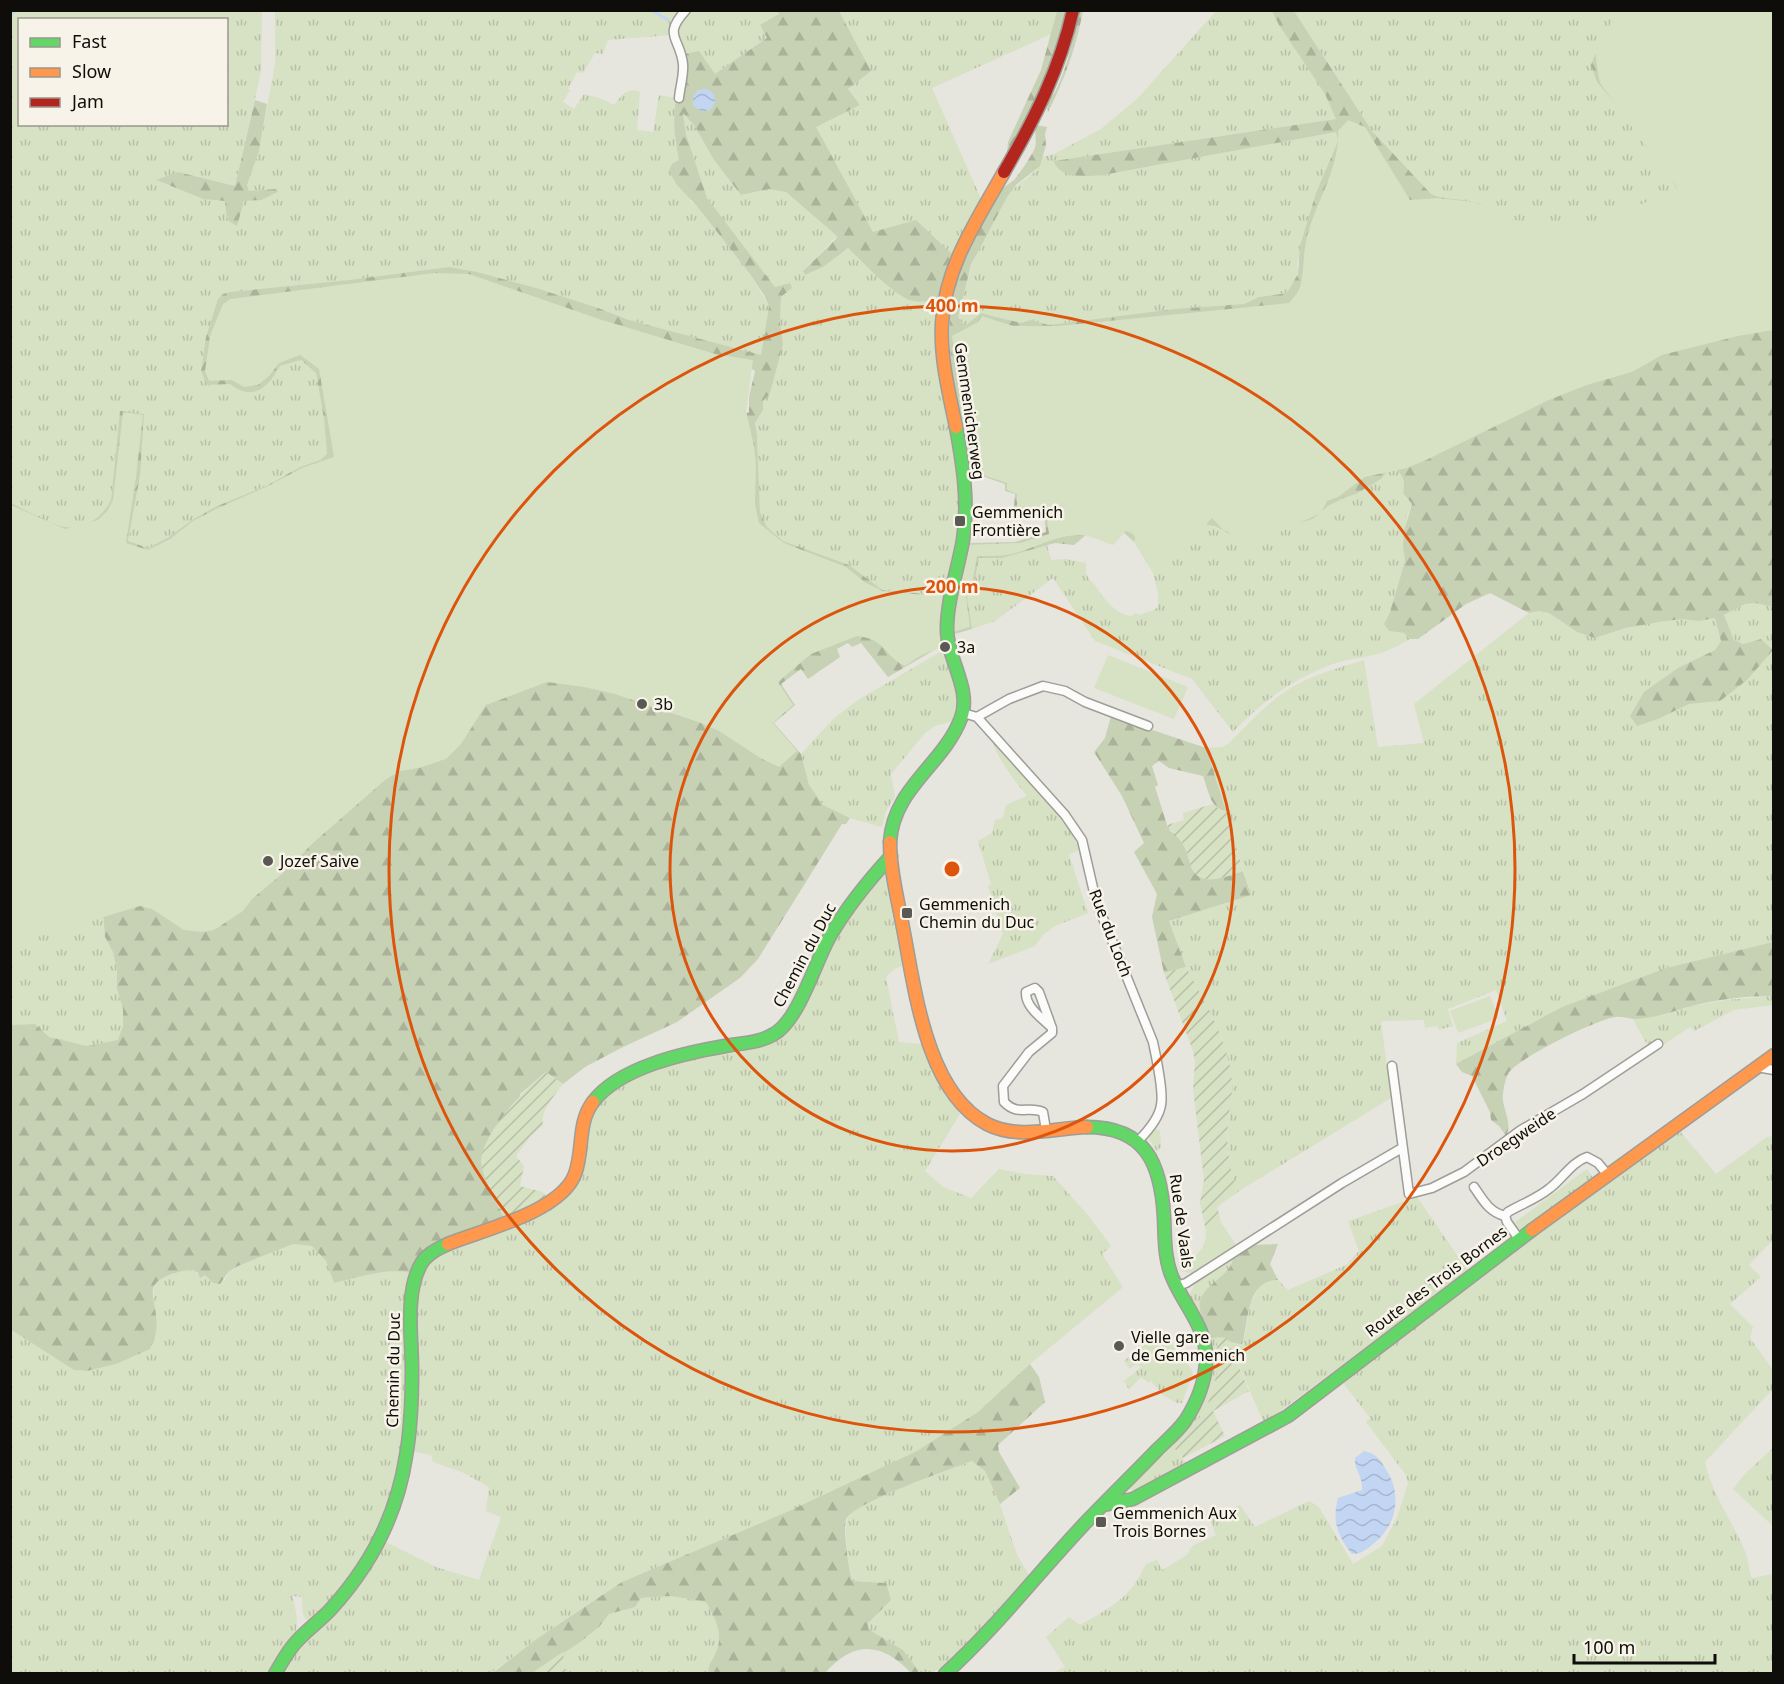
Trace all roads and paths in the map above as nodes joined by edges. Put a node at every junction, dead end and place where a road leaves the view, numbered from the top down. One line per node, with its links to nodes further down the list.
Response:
1 (686, 10): 3 (street)
2 (1073, 10): 4 (main road, Gemmenicherweg)
3 (679, 98)
4 (963, 713): 5 (street); 7 (main road, Rue de Vaals)
5 (977, 717): 6 (street); 15 (street, Rue du Loch)
6 (1148, 726)
7 (891, 856): 14 (main road, Rue de Vaals); 23 (main road, Chemin du Duc)
8 (1052, 1028): 14 (street)
9 (1658, 1044): 16 (street, Droegweide)
10 (1773, 1055): 12 (main road, Route des Trois Bornes)
11 (1392, 1066): 16 (street, Droegweide)
12 (1756, 1067): 13 (street); 17 (main road, Route des Trois Bornes)
13 (1773, 1070)
14 (1046, 1130): 15 (main road, Rue de Vaals)
15 (1138, 1141): 21 (main road, Rue de Vaals)
16 (1402, 1148): 21 (street)
17 (1607, 1174): 19 (street); 20 (main road, Route des Trois Bornes)
18 (1474, 1187): 19 (street)
19 (1505, 1216): 20 (street)
20 (1519, 1239): 22 (main road, Route des Trois Bornes)
21 (1177, 1286): 22 (main road, Rue de Vaals)
22 (1102, 1506): 24 (main road, Rue de Vaals)
23 (275, 1674)
24 (945, 1674)

